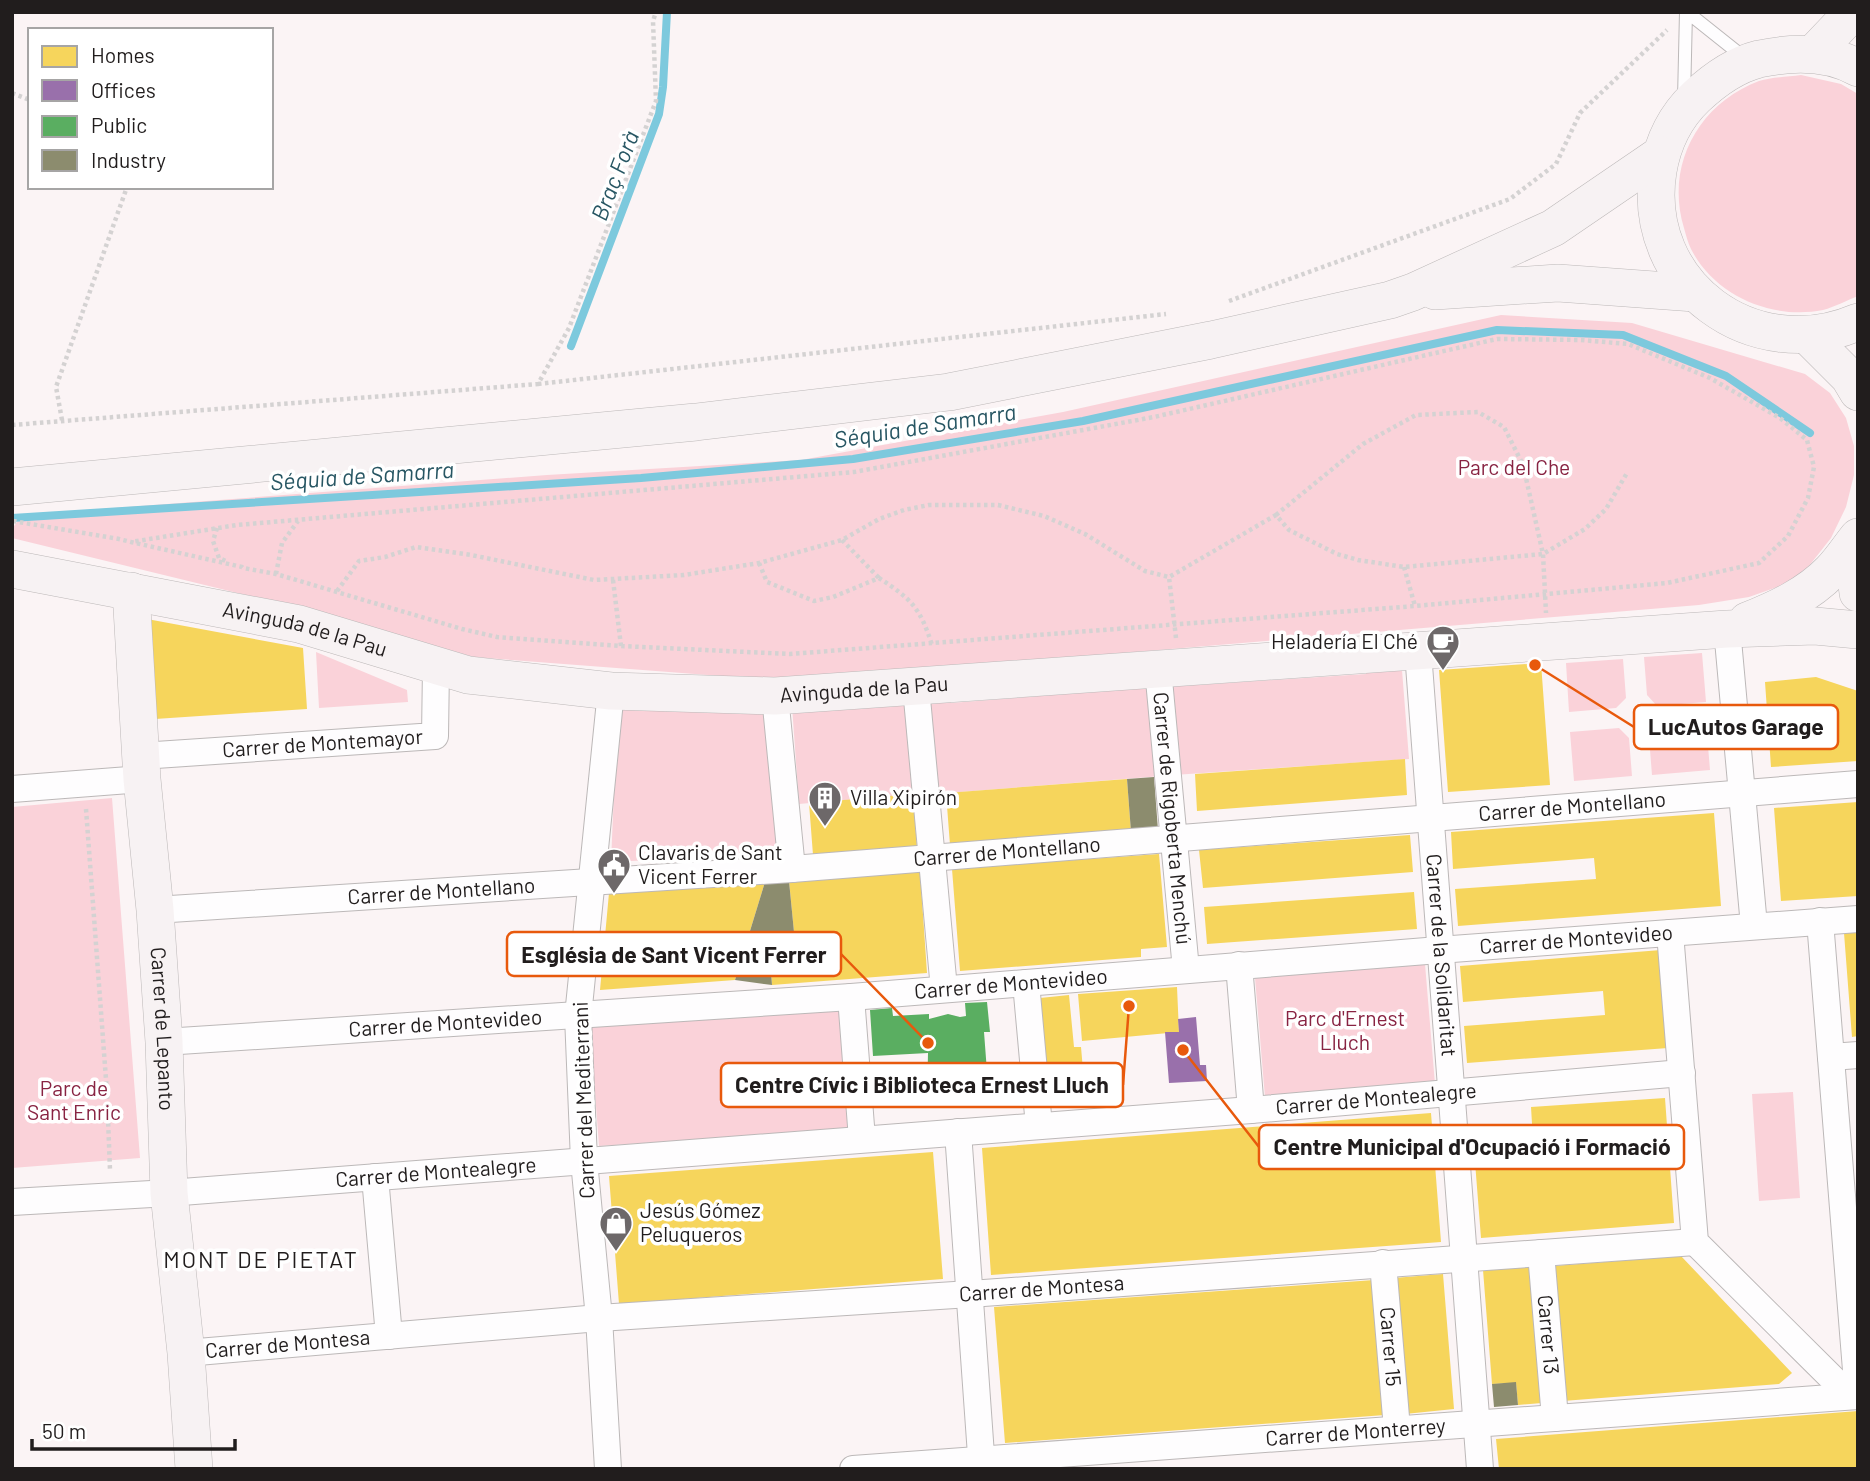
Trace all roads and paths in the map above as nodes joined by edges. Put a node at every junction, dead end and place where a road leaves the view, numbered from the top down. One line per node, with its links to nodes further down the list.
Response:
1 (656, 12): 16 (path)
2 (1853, 12): 4 (street)
3 (1684, 15): 5 (lane); 7 (lane); 12 (path)
4 (1813, 54): 5 (street); 6 (street)
5 (1749, 62): 7 (street)
6 (1858, 68)
7 (1684, 109): 8 (street)
8 (1660, 155): 10 (street); 11 (street)
9 (126, 189): 18 (path)
10 (1413, 292): 11 (street); 21 (street)
11 (1695, 293): 15 (street)
12 (1218, 305)
13 (1177, 313): 16 (path)
14 (1858, 322): 15 (street)
15 (1808, 336): 17 (street)
16 (538, 384): 18 (path)
17 (1858, 393)
18 (62, 420): 19 (path)
19 (12, 425)
20 (1627, 473): 30 (path)
21 (12, 487)
22 (1276, 515): 30 (path); 33 (path); 36 (path)
23 (12, 520): 28 (path)
24 (298, 521): 25 (path); 35 (path); 42 (path)
25 (217, 528): 28 (path); 32 (path)
26 (1858, 537): 45 (street, Avinguda de la Pau)
27 (842, 540): 31 (path); 36 (path); 37 (path)
28 (131, 542): 32 (path)
29 (1858, 545): 41 (street)
30 (1543, 554): 33 (path); 42 (path)
31 (759, 563): 37 (path); 38 (path)
32 (242, 567): 35 (path)
33 (1404, 567): 43 (path)
34 (12, 569): 39 (street, Avinguda de la Pau)
35 (276, 574): 40 (path)
36 (1169, 577): 44 (path)
37 (879, 578): 47 (path)
38 (613, 580): 40 (path); 48 (path)
39 (131, 591): 50 (street, Avinguda de la Pau); 55 (street, Carrer de Lepanto)
40 (337, 591): 48 (path)
41 (1858, 593)
42 (1545, 594): 43 (path)
43 (1415, 606): 44 (path)
44 (1174, 625): 47 (path); 51 (path)
45 (1727, 629): 46 (street, Avinguda de la Pau); 49 (street, Avinguda de la Pau); 59 (street)
46 (1858, 629)
47 (932, 645): 48 (path)
48 (621, 646)
49 (1418, 652): 51 (street, Avinguda de la Pau); 60 (street, Carrer de la Solidaritat)
50 (436, 667): 53 (street, Avinguda de la Pau); 55 (street, Carrer de Montemayor)
51 (1169, 668): 52 (street, Avinguda de la Pau); 61 (street, Carrer de Rigoberta Menchú)
52 (916, 688): 54 (street, Avinguda de la Pau); 62 (street)
53 (611, 691): 54 (street, Avinguda de la Pau); 64 (street, Carrer del Mediterrani)
54 (775, 696): 63 (street)
55 (142, 768): 56 (street); 65 (street, Carrer de Lepanto)
56 (85, 783): 58 (street); 89 (path)
57 (1858, 784): 59 (street, Carrer de Montellano)
58 (12, 789)
59 (1742, 793): 60 (street, Carrer de Montellano); 68 (street)
60 (1430, 818): 61 (street, Carrer de Montellano); 70 (street, Carrer de la Solidaritat)
61 (1174, 838): 62 (street, Carrer de Montellano); 72 (street, Carrer de Rigoberta Menchú)
62 (933, 858): 63 (street, Carrer de Montellano); 74 (street)
63 (792, 869): 64 (street, Carrer de Montellano)
64 (592, 882): 65 (street, Carrer de Montellano); 76 (street, Carrer del Mediterrani)
65 (155, 910): 77 (street, Carrer de Lepanto)
66 (1858, 919): 67 (street, Carrer de Montevideo)
67 (1820, 921): 68 (street, Carrer de Montevideo); 79 (street)
68 (1754, 926): 69 (street, Carrer de Montevideo)
69 (1670, 933): 70 (street, Carrer de Montevideo); 80 (street)
70 (1439, 950): 71 (street, Carrer de Montevideo); 81 (street, Carrer de la Solidaritat)
71 (1239, 965): 72 (street, Carrer de Montevideo); 82 (street)
72 (1186, 970): 73 (street, Carrer de Montevideo)
73 (1026, 983): 74 (street, Carrer de Montevideo); 83 (street)
74 (944, 989): 75 (street, Carrer de Montevideo)
75 (851, 997): 76 (street, Carrer de Montevideo); 85 (street)
76 (578, 1016): 77 (street, Carrer de Montevideo); 86 (street, Carrer del Mediterrani)
77 (164, 1042): 88 (street, Carrer de Lepanto)
78 (1858, 1055): 79 (street)
79 (1831, 1057): 99 (street)
80 (1682, 1073): 81 (street, Carrer de Montealegre); 91 (street)
81 (1450, 1094): 82 (street, Carrer de Montealegre); 93 (street, Carrer de la Solidaritat)
82 (1251, 1110): 83 (street, Carrer de Montealegre)
83 (1039, 1126): 84 (street, Carrer de Montealegre)
84 (958, 1132): 85 (street, Carrer de Montealegre); 95 (street)
85 (862, 1139): 86 (street, Carrer de Montealegre)
86 (584, 1161): 87 (street, Carrer de Montealegre); 96 (street, Carrer del Mediterrani)
87 (375, 1177): 88 (street, Carrer de Montealegre); 97 (street, Carrer de Montesa)
88 (169, 1193): 89 (street, Carrer de Montealegre); 98 (street, Carrer de Lepanto)
89 (111, 1196): 90 (street, Carrer de Montealegre)
90 (12, 1202)
91 (1695, 1242): 92 (street, Carrer de Montesa); 99 (street)
92 (1541, 1253): 93 (street, Carrer de Montesa); 100 (street, Carrer 13)
93 (1463, 1257): 94 (street, Carrer de Montesa); 101 (street, Carrer de la Solidaritat)
94 (1383, 1263): 95 (street, Carrer de Montesa); 102 (street, Carrer 15)
95 (970, 1294): 96 (street, Carrer de Montesa); 103 (street)
96 (599, 1318): 97 (street, Carrer de Montesa); 105 (street, Carrer del Mediterrani)
97 (389, 1336): 98 (street, Carrer de Montesa)
98 (186, 1353): 104 (street, Carrer de Lepanto)
99 (1858, 1396): 100 (street, Carrer de Monterrey)
100 (1555, 1418): 101 (street, Carrer de Monterrey)
101 (1476, 1424): 102 (street, Carrer de Monterrey); 107 (street, Carrer de la Solidaritat)
102 (1397, 1429): 103 (street, Carrer de Monterrey)
103 (982, 1464): 106 (street, Carrer de Monterrey)
104 (194, 1469)
105 (608, 1469)
106 (853, 1469)
107 (1480, 1469)

